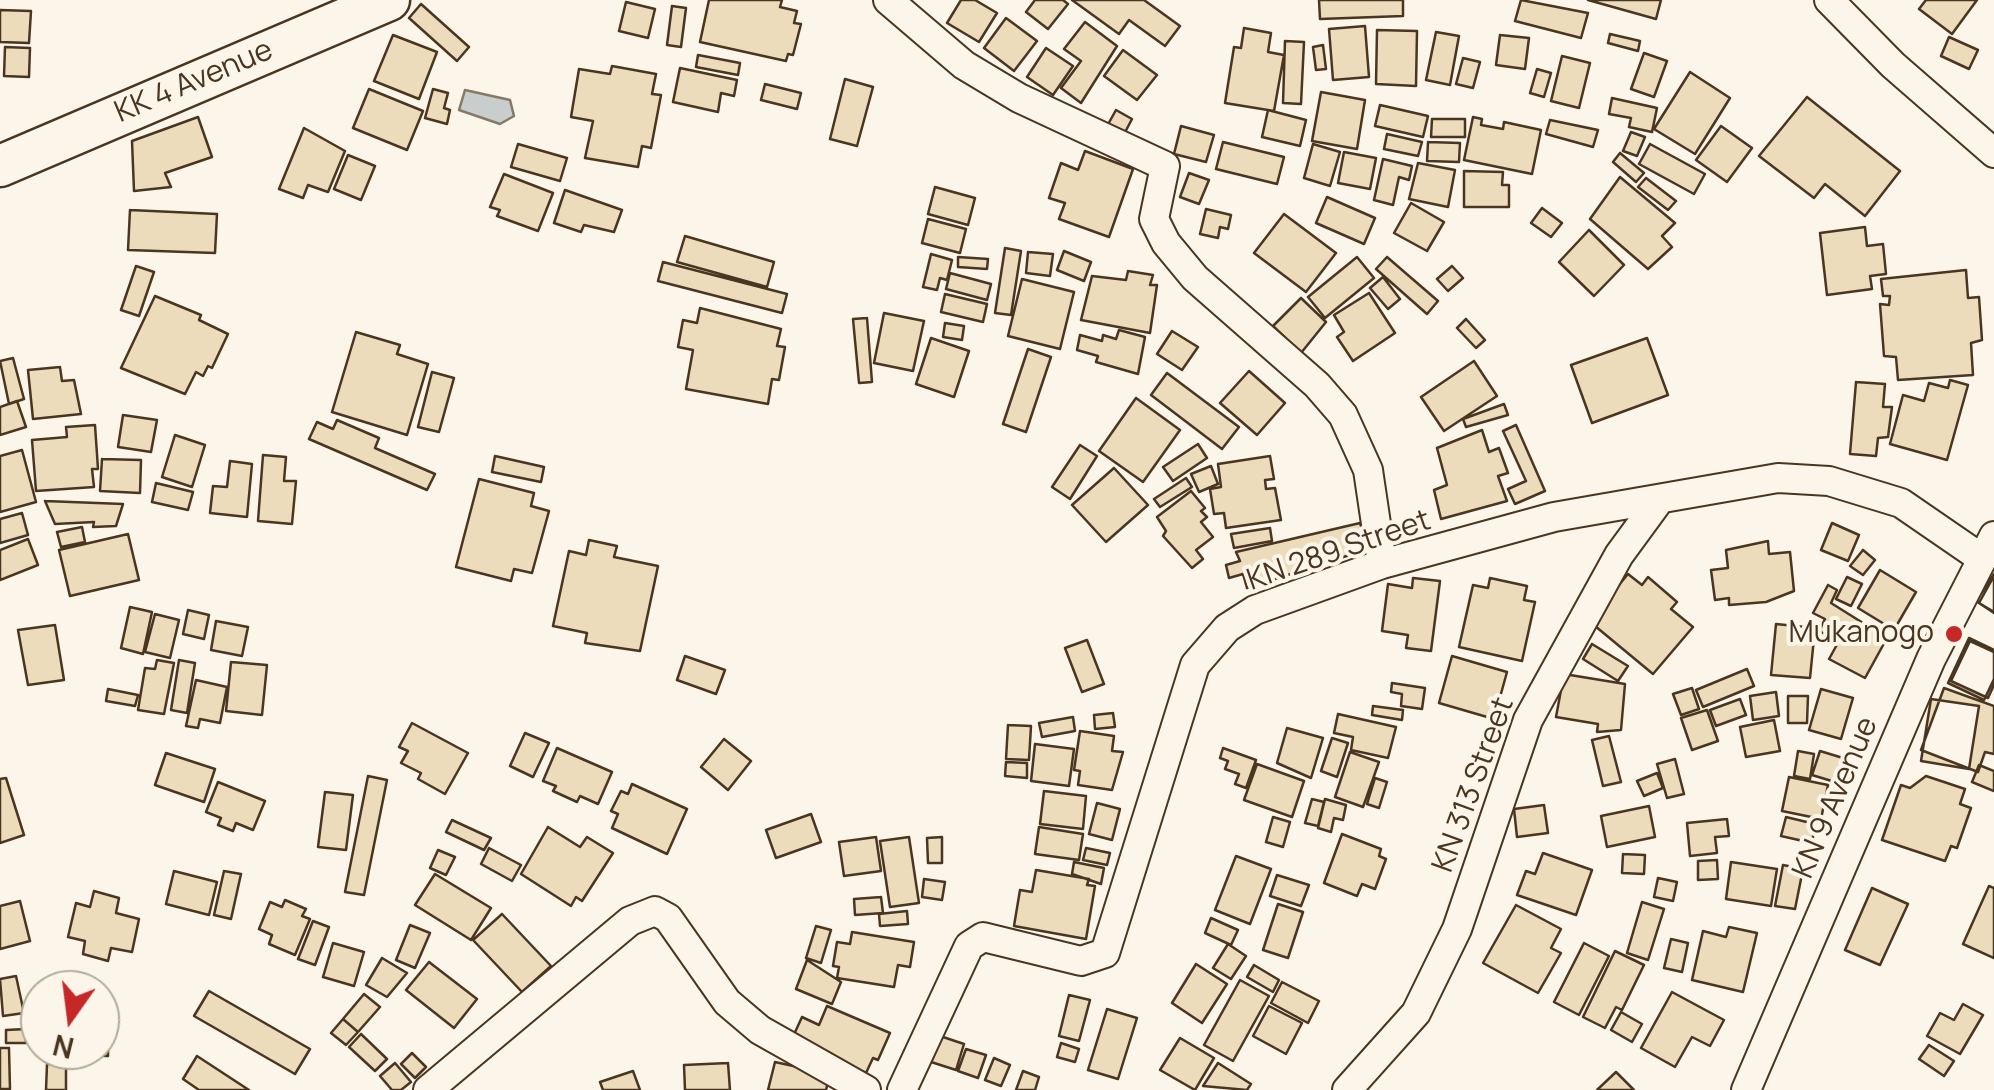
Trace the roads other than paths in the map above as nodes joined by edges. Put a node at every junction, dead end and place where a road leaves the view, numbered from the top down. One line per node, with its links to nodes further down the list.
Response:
1 (389, 0): 5 (main road, KK 4 Avenue)
2 (888, 0): 8 (street)
3 (1829, 0): 4 (street)
4 (1994, 152)
5 (0, 166)
6 (1660, 499): 7 (street, KN 289 Street); 8 (street, KN 289 Street); 12 (street, KN 313 Street)
7 (1988, 547): 13 (street, KN 9 Avenue)
8 (1382, 564): 11 (street, KN 289 Street)
9 (428, 1090): 10 (street)
10 (866, 1090)
11 (902, 1090)
12 (1347, 1090)
13 (1746, 1090)

